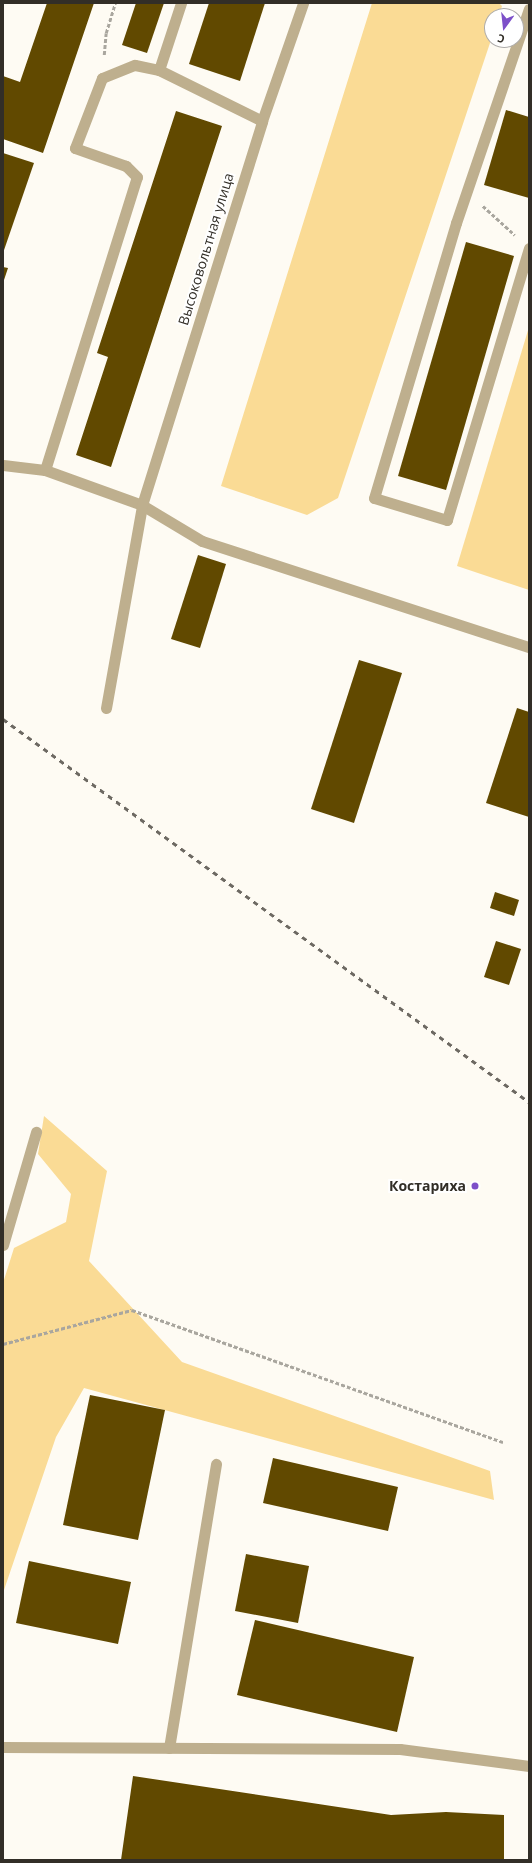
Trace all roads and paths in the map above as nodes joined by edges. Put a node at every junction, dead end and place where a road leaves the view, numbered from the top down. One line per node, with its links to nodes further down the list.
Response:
1 (116, 3): 6 (path)
2 (181, 3): 5 (street)
3 (303, 3): 7 (street, Высоковольтная улица)
4 (529, 9): 8 (street)
5 (159, 70): 6 (street); 7 (street)
6 (102, 78): 11 (street)
7 (262, 121): 12 (street, Высоковольтная улица)
8 (467, 191): 9 (path); 9 (street)
9 (528, 248)
10 (3, 464): 11 (street)
11 (45, 470): 12 (street)
12 (142, 505): 13 (street); 14 (street, Высоковольтная улица)
13 (529, 648)
14 (106, 708)
15 (36, 1132): 16 (street)
16 (3, 1245)
17 (3, 1344): 18 (path)
18 (503, 1442)
19 (216, 1464): 21 (street)
20 (3, 1747): 21 (street)
21 (169, 1748): 22 (street)
22 (529, 1766)

